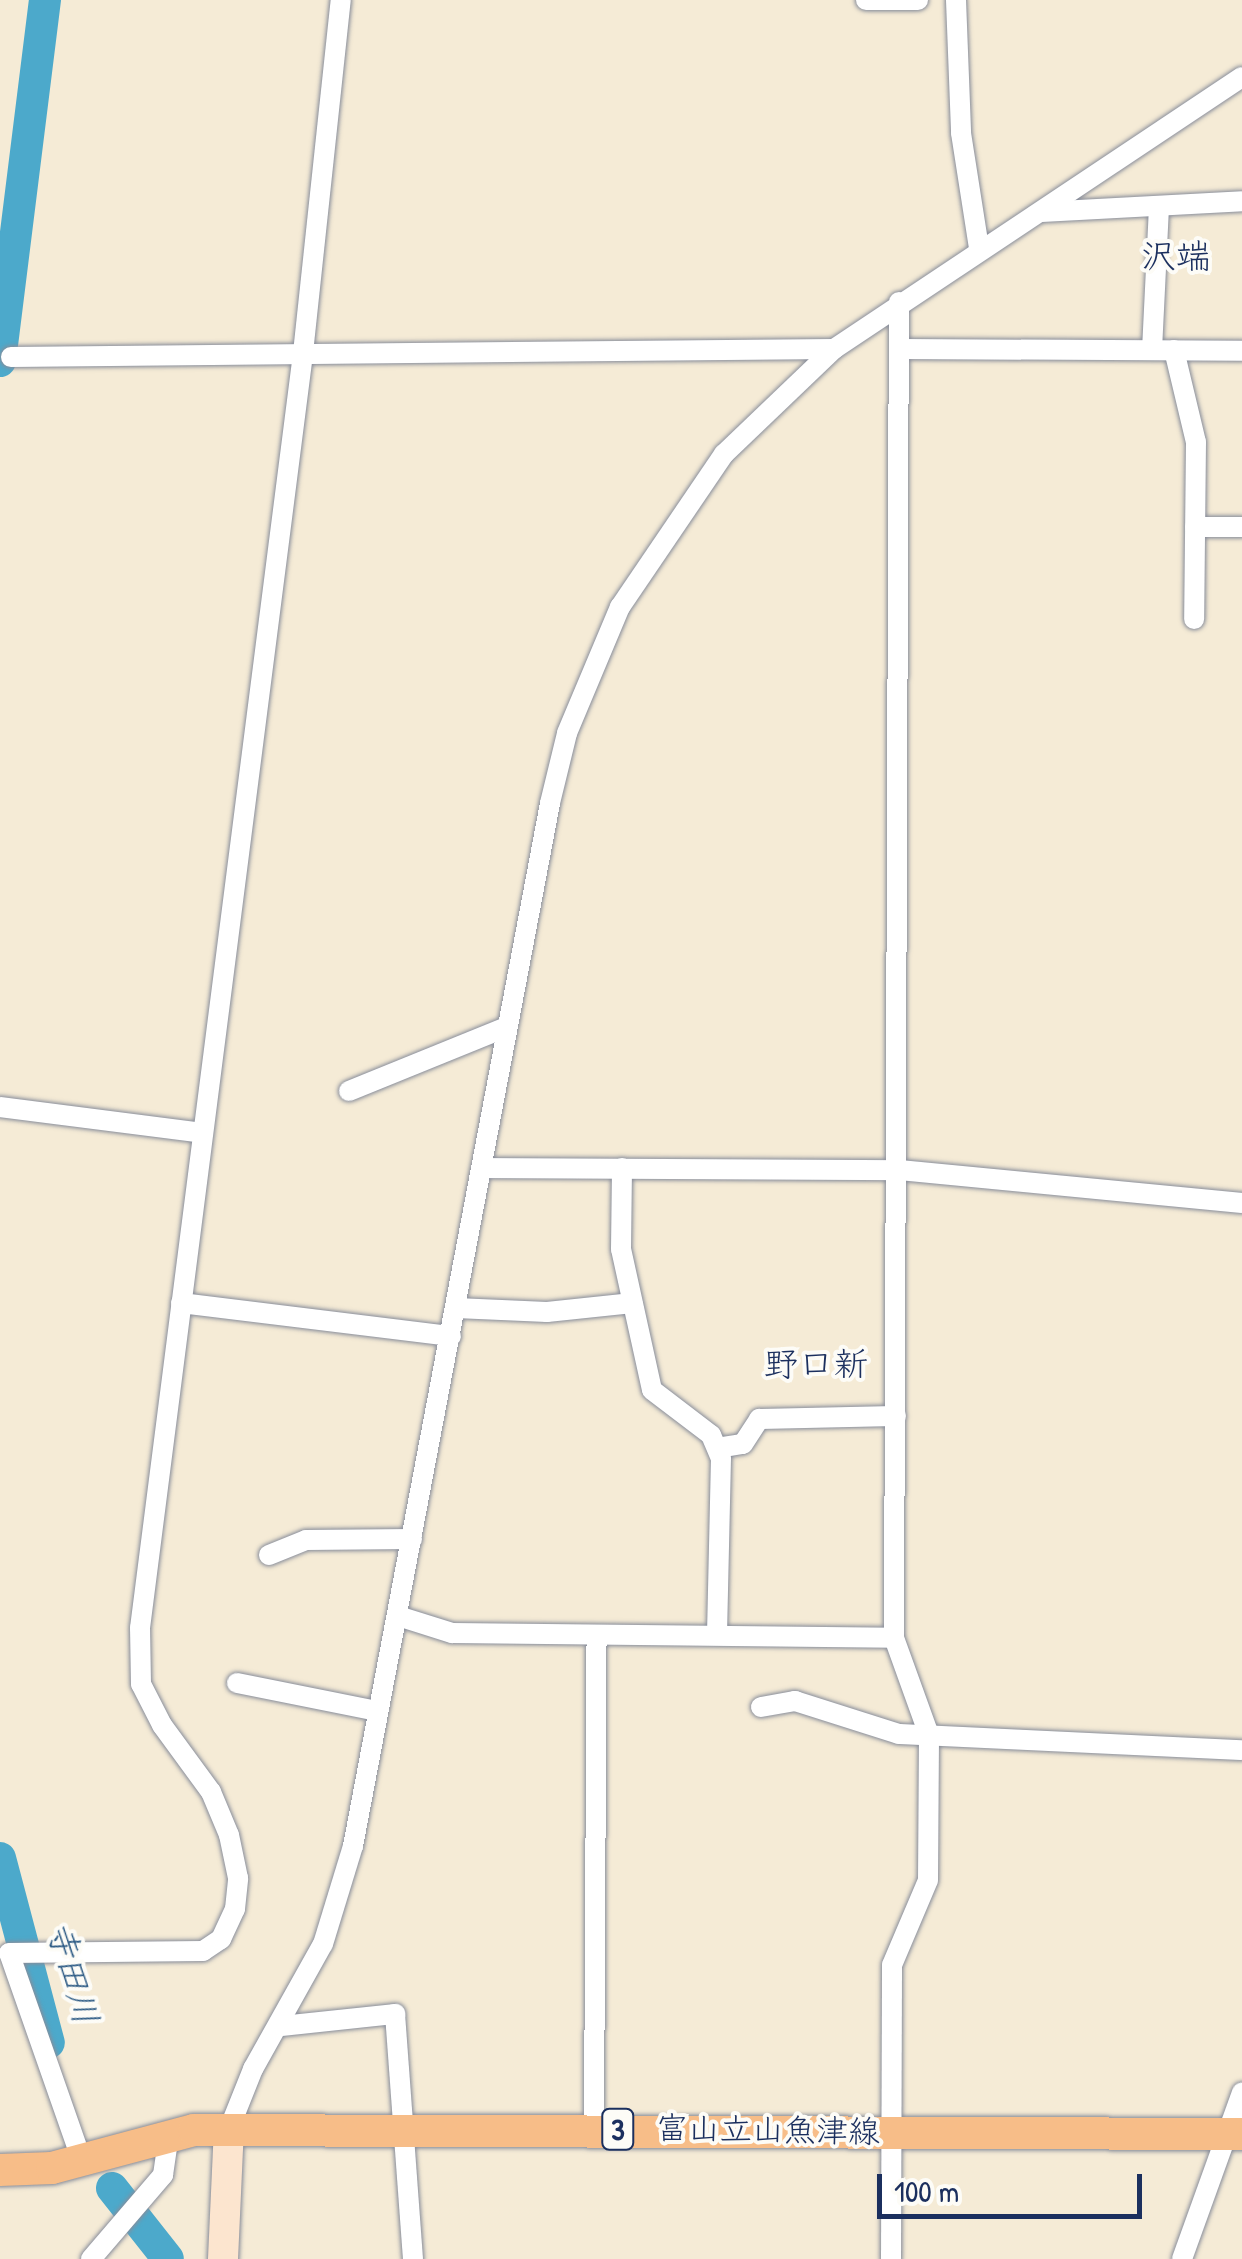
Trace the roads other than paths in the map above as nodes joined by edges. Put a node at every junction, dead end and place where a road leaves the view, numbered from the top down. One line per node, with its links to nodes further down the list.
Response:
1 (341, 0): 16 (street)
2 (866, 0): 3 (street)
3 (918, 0)
4 (956, 0): 9 (street)
5 (1242, 77): 8 (street)
6 (1242, 201): 7 (street)
7 (1159, 206): 8 (street); 13 (street)
8 (1040, 212): 9 (street)
9 (979, 248): 10 (street)
10 (899, 302): 11 (street); 12 (street)
11 (834, 348): 16 (street); 21 (street)
12 (901, 349): 13 (street); 27 (street)
13 (1152, 350): 14 (street)
14 (1174, 350): 15 (street); 18 (street)
15 (1242, 351)
16 (303, 353): 17 (street); 24 (street)
17 (10, 356)
18 (1196, 527): 19 (street); 20 (street)
19 (1242, 527)
20 (1194, 618)
21 (507, 1027): 22 (street); 25 (street)
22 (349, 1091)
23 (0, 1107): 24 (street)
24 (202, 1132): 29 (street)
25 (484, 1168): 26 (street); 31 (street)
26 (622, 1168): 27 (street); 30 (street)
27 (899, 1170): 28 (street); 33 (street)
28 (1242, 1203)
29 (180, 1303): 32 (street); 46 (street)
30 (633, 1303): 31 (street); 34 (street)
31 (456, 1308): 32 (street)
32 (450, 1336): 35 (street)
33 (896, 1416): 34 (street); 40 (street)
34 (717, 1448): 38 (street)
35 (412, 1539): 36 (street); 37 (street)
36 (269, 1555)
37 (398, 1616): 39 (street); 43 (street)
38 (717, 1635): 39 (street); 40 (street)
39 (598, 1636): 51 (street)
40 (894, 1638): 44 (street)
41 (238, 1683): 43 (street)
42 (760, 1707): 44 (street)
43 (377, 1710): 47 (street)
44 (928, 1735): 45 (street); 52 (street)
45 (1242, 1750)
46 (6, 1953): 55 (street)
47 (282, 2026): 49 (street); 50 (street)
48 (1242, 2092): 54 (street)
49 (229, 2129): 50 (main road, 富山立山魚津線 / 3); 53 (main road, 富山立山魚津線 / 3); 58 (street)
50 (403, 2129): 51 (main road, 富山立山魚津線 / 3); 59 (street)
51 (594, 2129): 52 (main road, 富山立山魚津線 / 3)
52 (891, 2132): 54 (main road, 富山立山魚津線 / 3); 60 (street)
53 (169, 2134): 55 (main road, 富山立山魚津線 / 3); 57 (street)
54 (1234, 2134): 61 (street)
55 (82, 2161): 56 (main road, 富山立山魚津線 / 3)
56 (0, 2170)
57 (91, 2259)
58 (223, 2259)
59 (414, 2259)
60 (891, 2259)
61 (1182, 2259)

